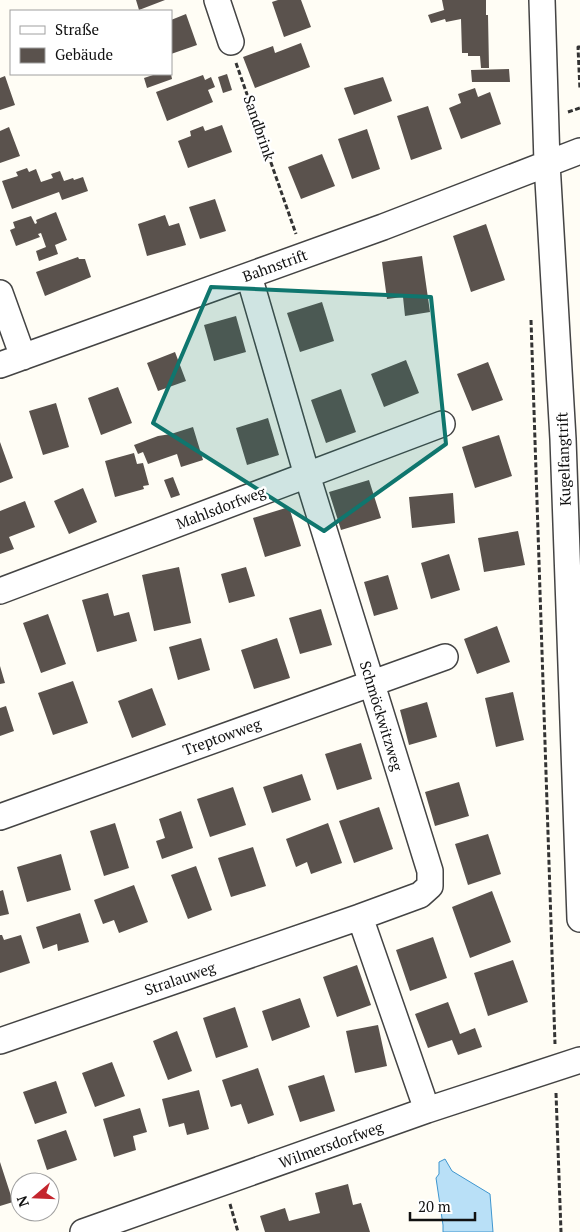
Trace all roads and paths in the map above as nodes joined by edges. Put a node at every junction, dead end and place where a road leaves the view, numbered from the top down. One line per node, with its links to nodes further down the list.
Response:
1 (216, 0): 3 (street)
2 (542, 0): 9 (street, Kugelfangtrift)
3 (231, 42): 10 (path, Sandbrink)
4 (580, 47): 5 (path)
5 (580, 90)
6 (580, 108): 7 (path)
7 (565, 112)
8 (580, 150): 9 (street, Bahnstrift)
9 (547, 163): 10 (street, Bahnstrift); 23 (street, Kugelfangtrift)
10 (304, 256): 11 (street, Bahnstrift)
11 (249, 276): 14 (street, Bahnstrift); 17 (street, Schmöckwitzweg)
12 (0, 293): 14 (street)
13 (531, 319): 26 (path)
14 (23, 357): 15 (street, Bahnstrift)
15 (0, 365)
16 (442, 424): 17 (street, Mahlsdorfweg)
17 (307, 475): 18 (street, Mahlsdorfweg); 20 (street, Schmöckwitzweg)
18 (0, 591)
19 (445, 657): 20 (street, Treptowweg)
20 (371, 683): 21 (street, Treptowweg); 22 (street, Schmöckwitzweg)
21 (0, 817)
22 (360, 917): 24 (street, Stralauweg); 27 (street)
23 (580, 919)
24 (0, 1041)
25 (580, 1060): 26 (street, Wilmersdorfweg)
26 (555, 1068): 27 (street, Wilmersdorfweg); 31 (path)
27 (427, 1110): 28 (street, Wilmersdorfweg)
28 (224, 1183): 29 (street, Wilmersdorfweg); 30 (path)
29 (83, 1232)
30 (238, 1232)
31 (561, 1232)

